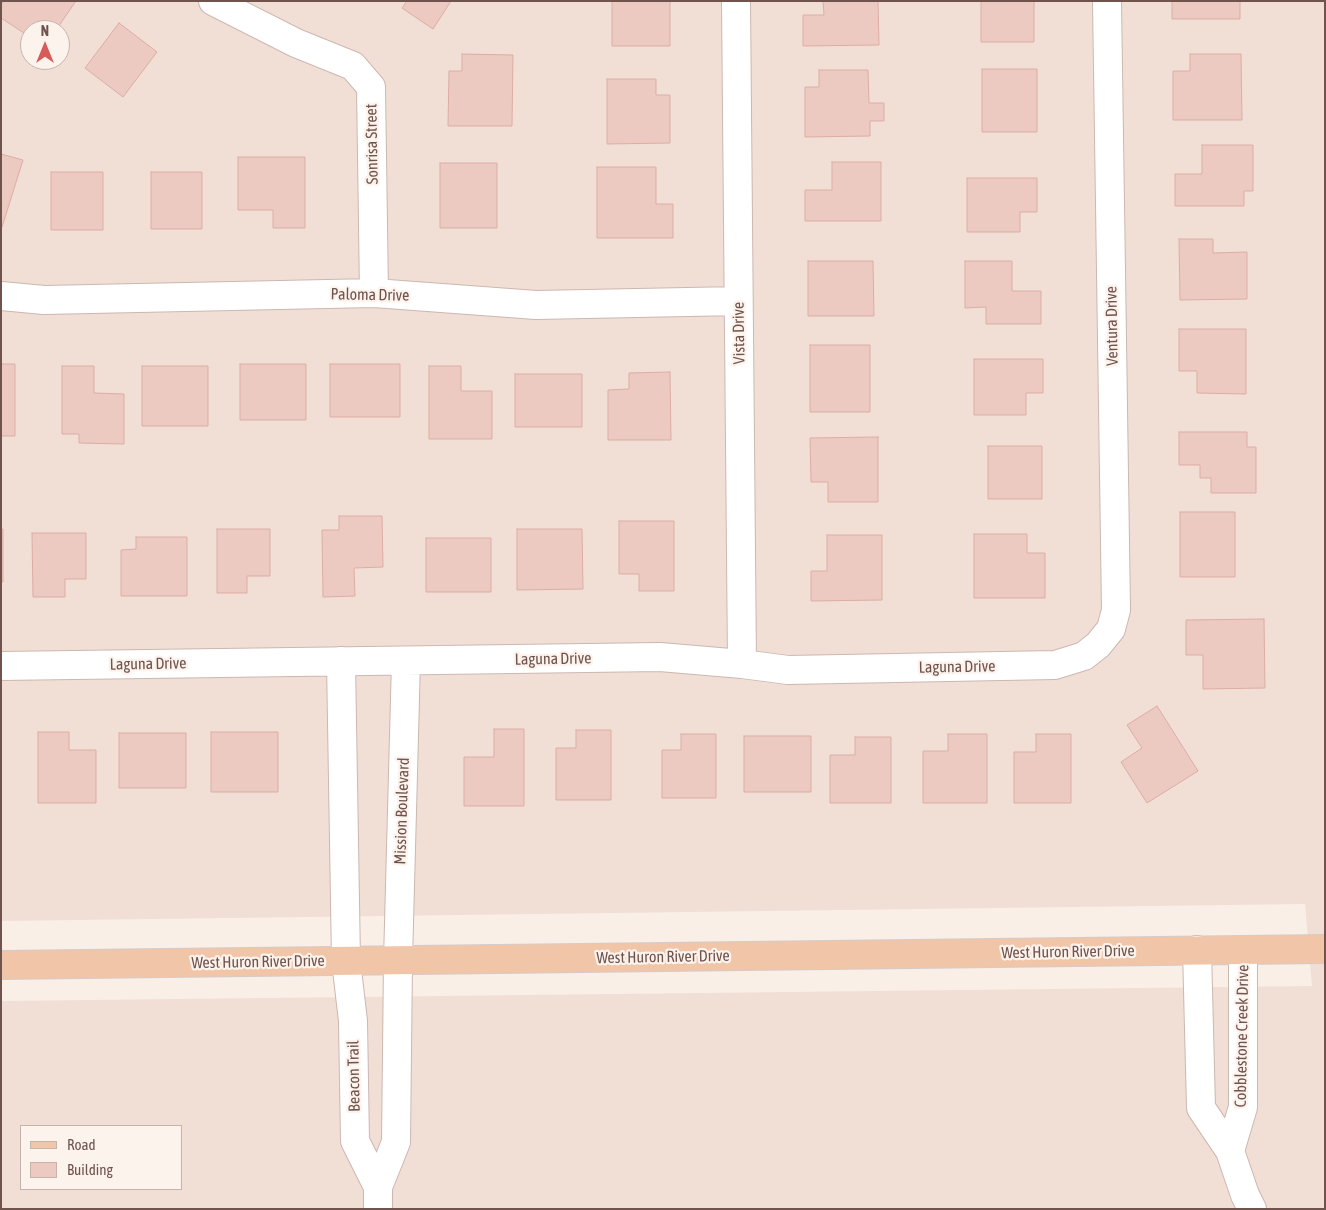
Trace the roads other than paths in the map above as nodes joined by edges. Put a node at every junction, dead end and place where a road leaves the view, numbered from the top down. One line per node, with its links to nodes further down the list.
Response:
1 (213, 1): 4 (street, Sonrisa Street)
2 (736, 1): 6 (street, Vista Drive)
3 (1107, 1): 7 (street, Ventura Drive)
4 (374, 293): 5 (street, Paloma Drive); 6 (street, Paloma Drive)
5 (1, 296)
6 (738, 301): 10 (street, Vista Drive)
7 (1098, 645): 10 (street, Laguna Drive)
8 (406, 660): 9 (street, Laguna Drive); 10 (street, Laguna Drive); 16 (street, Mission Boulevard)
9 (341, 661): 11 (street, Laguna Drive); 15 (street)
10 (742, 664)
11 (1, 666)
12 (1325, 949): 14 (main road, West Huron River Drive)
13 (1197, 950): 14 (main road, West Huron River Drive); 16 (main road, West Huron River Drive); 18 (street)
14 (1243, 950): 18 (street, Cobblestone Creek Drive)
15 (346, 961): 16 (main road, West Huron River Drive); 17 (main road, West Huron River Drive); 19 (street, Beacon Trail)
16 (398, 961): 19 (street, Beacon Trail)
17 (1, 965)
18 (1230, 1151): 20 (street)
19 (378, 1198)
20 (1252, 1209)

